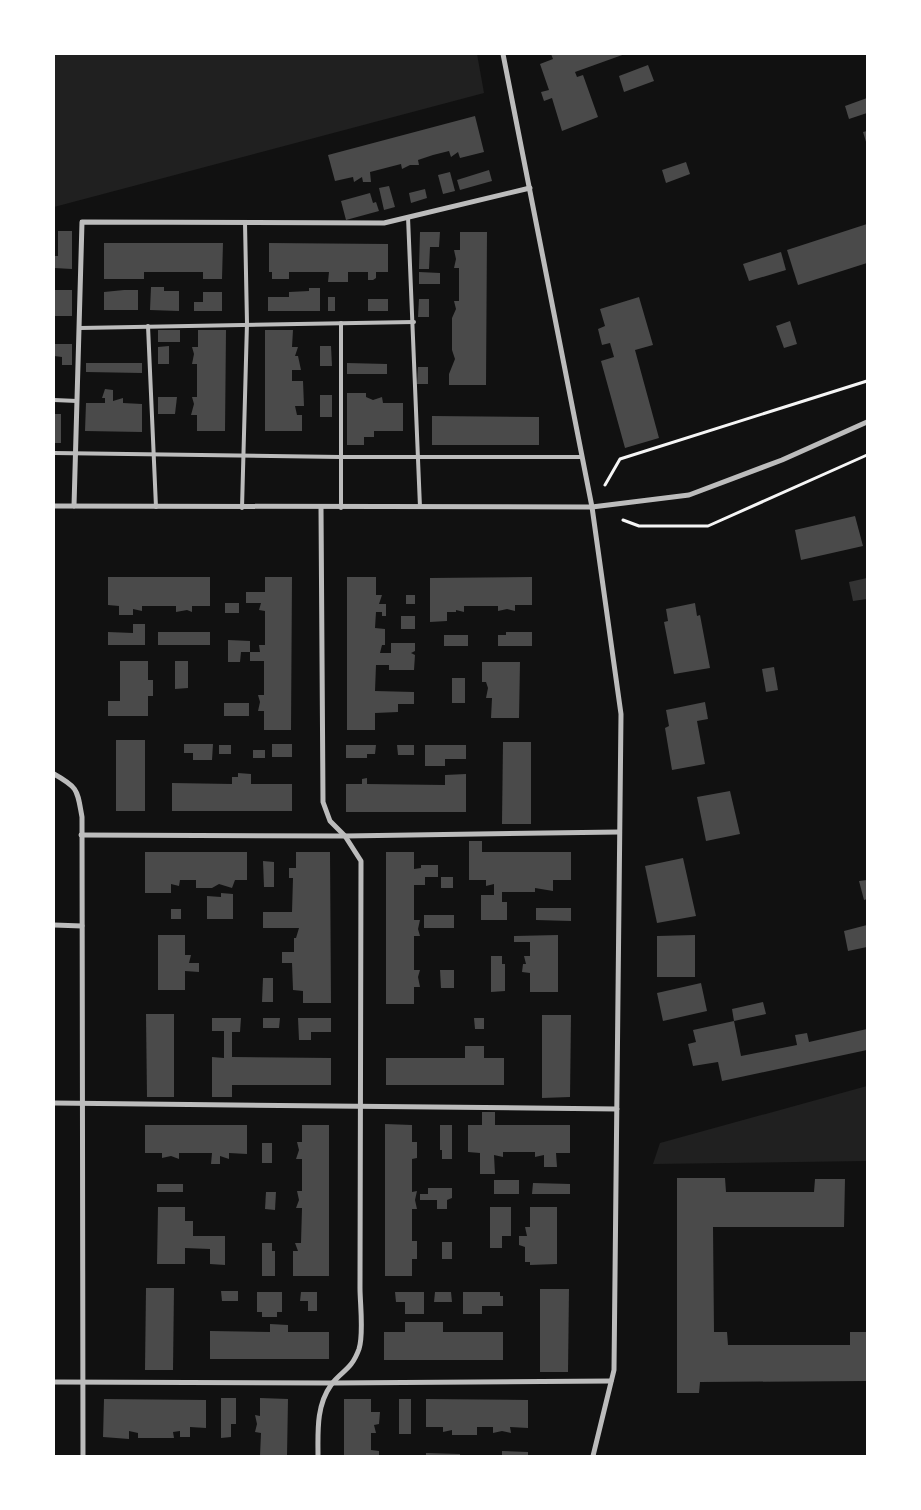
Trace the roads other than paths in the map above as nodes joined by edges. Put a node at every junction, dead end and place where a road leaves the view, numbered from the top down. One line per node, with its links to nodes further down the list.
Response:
1 (503, 54): 2 (street)
2 (530, 188): 3 (street); 19 (street)
3 (408, 217): 4 (street); 6 (lane)
4 (245, 223): 7 (lane); 9 (street)
5 (341, 322): 6 (lane); 7 (lane); 17 (lane)
6 (414, 322): 18 (lane)
7 (247, 323): 8 (lane); 16 (lane)
8 (148, 326): 9 (lane); 15 (lane)
9 (80, 328): 11 (street)
10 (54, 400): 11 (lane)
11 (77, 400): 14 (street)
12 (867, 422): 23 (street)
13 (54, 453): 14 (lane)
14 (75, 453): 15 (lane); 21 (street)
15 (154, 455): 16 (lane); 22 (lane)
16 (243, 455): 17 (lane); 24 (lane)
17 (340, 457): 18 (lane); 26 (lane)
18 (417, 457): 19 (lane); 27 (lane)
19 (582, 457): 23 (street)
20 (54, 506): 21 (street)
21 (74, 506): 22 (street)
22 (156, 507): 24 (street)
23 (592, 507): 27 (street); 29 (street)
24 (242, 508): 25 (street)
25 (321, 508): 26 (street); 31 (street)
26 (341, 508): 27 (street)
27 (420, 508)
28 (54, 774): 30 (street)
29 (619, 832): 31 (street); 37 (street)
30 (81, 834): 31 (street); 33 (street)
31 (345, 836): 36 (street)
32 (54, 925): 33 (street)
33 (82, 926): 35 (street)
34 (54, 1104): 35 (street)
35 (82, 1104): 36 (street); 40 (street)
36 (360, 1105): 37 (street); 41 (street)
37 (617, 1109): 38 (street)
38 (611, 1381): 41 (street); 44 (street)
39 (54, 1382): 40 (street)
40 (83, 1382): 41 (street); 42 (street)
41 (332, 1384): 43 (street)
42 (83, 1456)
43 (318, 1456)
44 (593, 1456)

